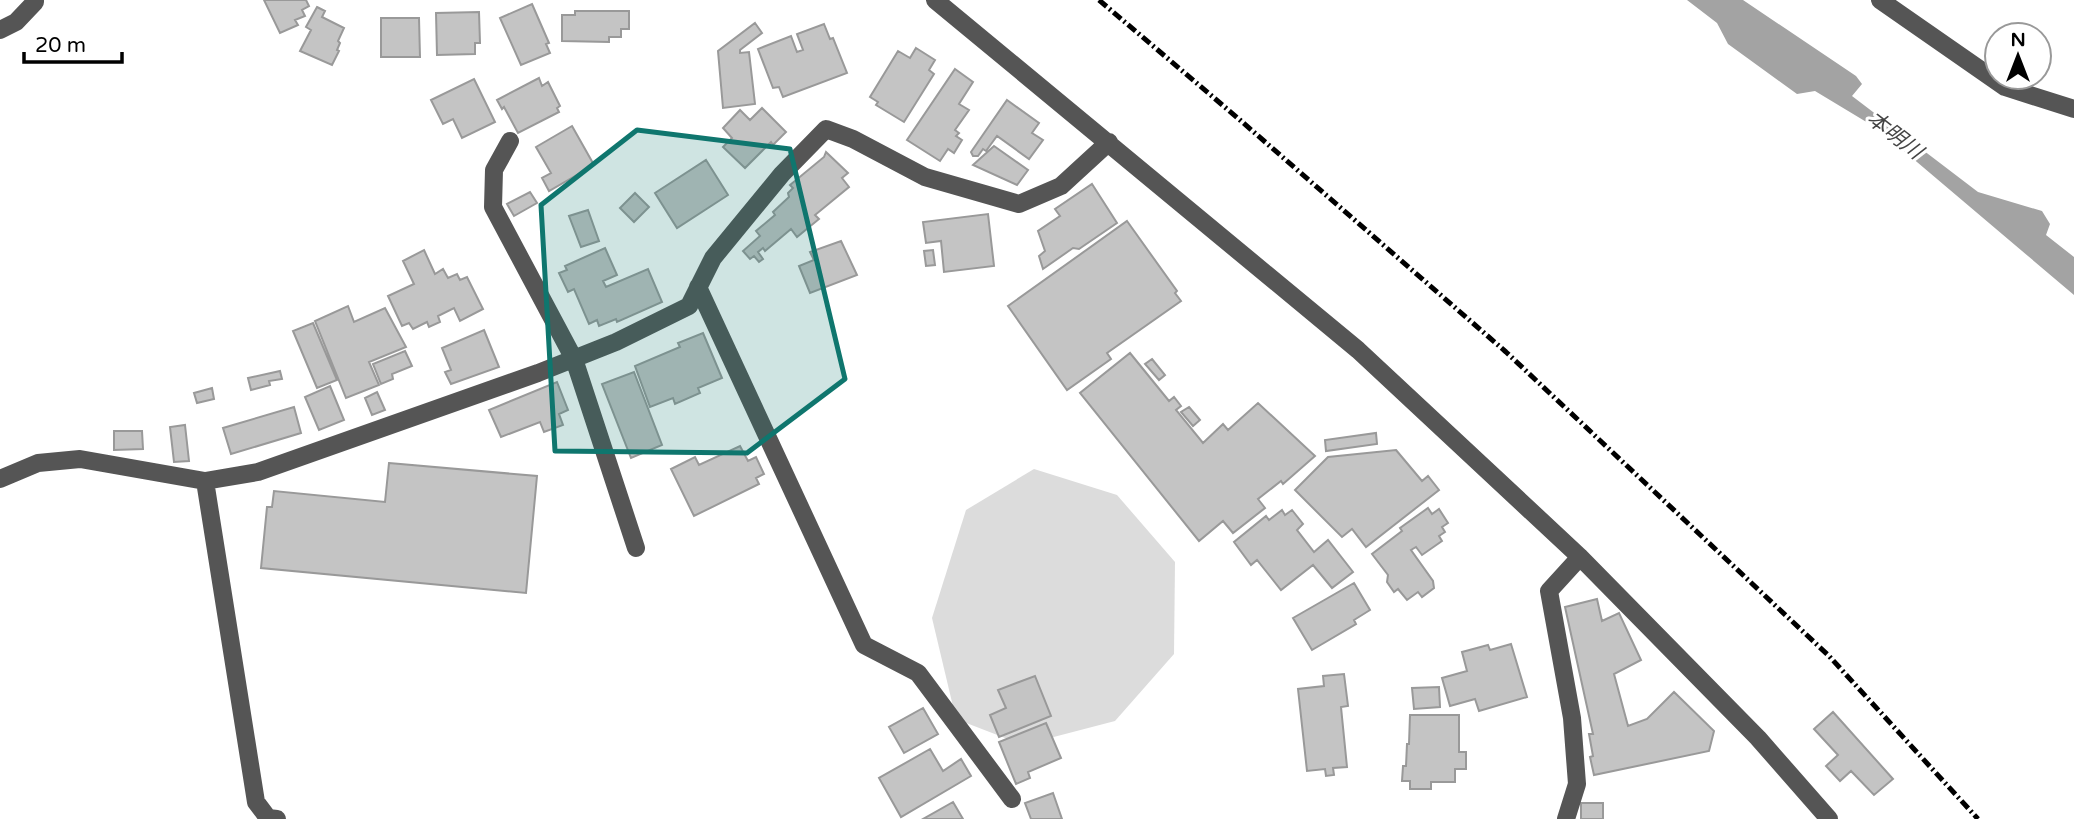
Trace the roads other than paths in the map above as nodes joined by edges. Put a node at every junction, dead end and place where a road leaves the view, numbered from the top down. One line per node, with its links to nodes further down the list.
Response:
1 (34, 0): 4 (street)
2 (935, 0): 7 (street)
3 (1880, 0): 5 (street)
4 (0, 30)
5 (2074, 109)
6 (510, 141): 9 (street)
7 (1109, 142): 8 (street); 13 (street)
8 (698, 287): 9 (street); 14 (street)
9 (574, 359): 11 (street); 12 (street)
10 (0, 479): 11 (street)
11 (205, 481): 15 (street)
12 (636, 548)
13 (1580, 557): 16 (street); 17 (street)
14 (1012, 799)
15 (277, 819)
16 (1566, 819)
17 (1829, 819)

